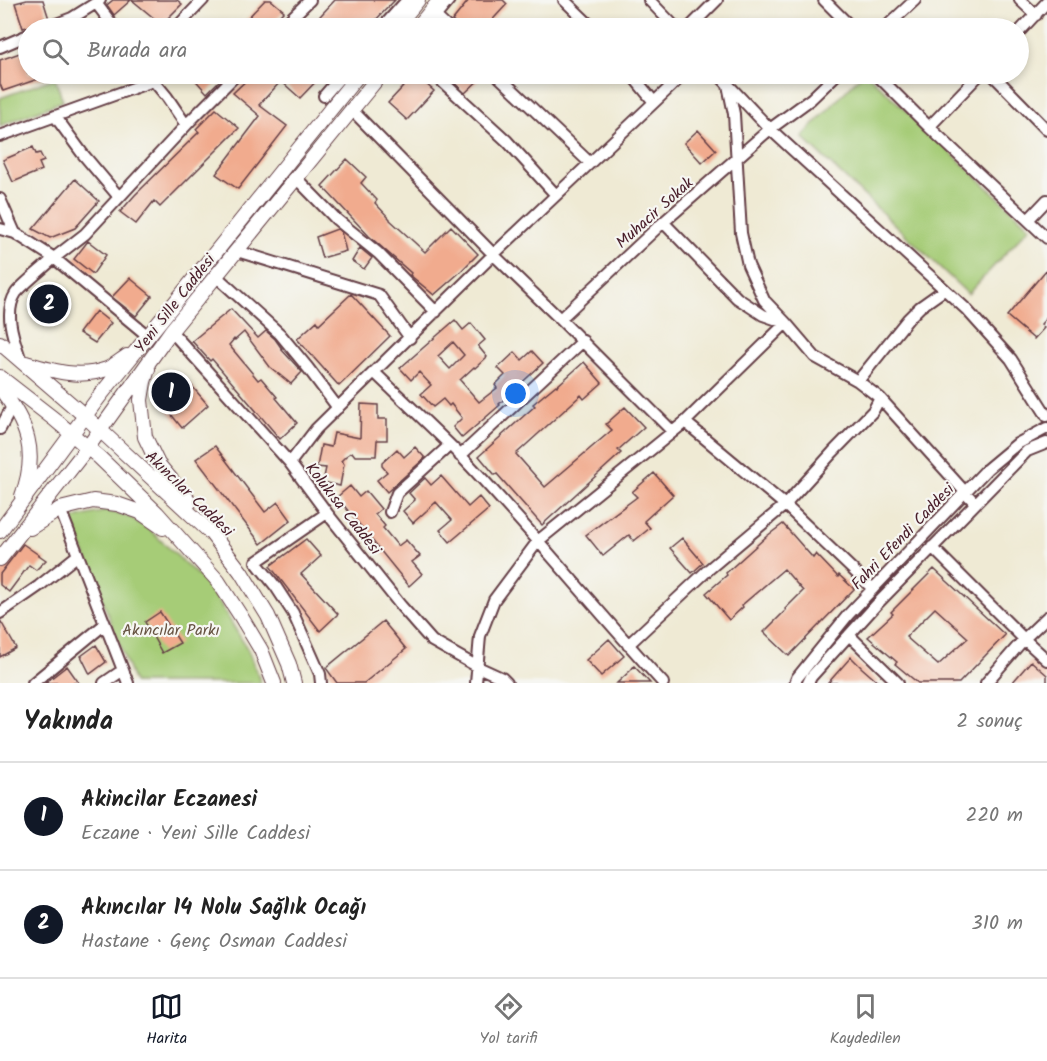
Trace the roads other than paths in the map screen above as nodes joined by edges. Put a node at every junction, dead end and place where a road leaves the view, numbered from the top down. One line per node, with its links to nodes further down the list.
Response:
1 (203, 0): 19 (street)
2 (310, 0): 20 (street)
3 (407, 0): 21 (street)
4 (418, 0): 22 (main road)
5 (440, 0): 15 (main road)
6 (449, 0): 24 (street)
7 (564, 0): 26 (street)
8 (649, 0): 27 (street)
9 (717, 0): 28 (street)
10 (824, 0): 29 (street)
11 (915, 0): 30 (street)
12 (1020, 0): 16 (street)
13 (98, 2): 17 (street); 18 (street)
14 (1047, 2): 16 (street)
15 (431, 12): 23 (main road); 25 (street)
16 (1036, 15): 31 (street)
17 (72, 18)
18 (108, 18)
19 (186, 18)
20 (291, 18)
21 (391, 18)
22 (403, 18)
23 (426, 18)
24 (434, 18)
25 (437, 18)
26 (583, 18)
27 (666, 18)
28 (699, 18)
29 (842, 18)
30 (896, 18)
31 (1029, 22)
32 (18, 39): 33 (street)
33 (0, 47)
34 (133, 84): 53 (street)
35 (156, 84): 54 (street)
36 (227, 84): 54 (street)
37 (334, 84): 50 (street)
38 (350, 84): 80 (main road, Yeni Sille Caddesi)
39 (373, 84): 52 (main road, Yeni Sille Caddesi)
40 (381, 84): 61 (street)
41 (445, 84): 62 (street)
42 (507, 84): 60 (street)
43 (640, 84): 51 (street)
44 (673, 84): 51 (street)
45 (827, 84): 56 (street, Muhacir Sokak)
46 (886, 84): 55 (street)
47 (970, 84): 55 (street)
48 (1002, 84): 57 (street)
49 (728, 85): 56 (street); 59 (street)
50 (324, 96)
51 (654, 102): 60 (street)
52 (351, 110): 61 (main road, Yeni Sille Caddesi); 72 (street)
53 (56, 116): 58 (street); 63 (street)
54 (186, 125): 63 (street)
55 (929, 127): 66 (street)
56 (770, 129): 59 (street, Muhacir Sokak); 75 (street)
57 (1047, 130)
58 (0, 136)
59 (736, 159): 67 (street, Muhacir Sokak); 78 (street)
60 (590, 163): 62 (street)
61 (299, 181): 71 (main road, Yeni Sille Caddesi); 76 (street)
62 (556, 195): 72 (street)
63 (119, 197): 73 (street)
64 (0, 199): 69 (street)
65 (1047, 200): 66 (street)
66 (1029, 219): 70 (street)
67 (664, 223): 77 (street, Muhacir Sokak); 78 (street)
68 (0, 229): 69 (street)
69 (15, 233): 73 (street)
70 (1047, 238)
71 (242, 248): 74 (main road, Yeni Sille Caddesi); 81 (street)
72 (494, 254): 76 (street); 77 (street)
73 (54, 258): 80 (street); 86 (street)
74 (216, 276): 79 (main road, Yeni Sille Caddesi); 93 (street)
75 (944, 290): 89 (street); 95 (street)
76 (436, 312): 81 (street)
77 (560, 319): 82 (street)
78 (786, 323): 89 (street); 96 (street)
79 (171, 331): 85 (main road, Yeni Sille Caddesi); 106 (street, Kolukısa Caddesi)
80 (148, 336): 84 (main road, Yeni Sille Caddesi)
81 (410, 338): 87 (street)
82 (583, 341): 100 (street); 105 (street)
83 (0, 343): 86 (main road, Akıncılar Caddesi)
84 (136, 350): 86 (main road); 94 (main road, Yeni Sille Caddesi)
85 (153, 354): 99 (main road, Yeni Sille Caddesi); 116 (main road)
86 (21, 362): 94 (main road, Akıncılar Caddesi)
87 (375, 373): 93 (street); 103 (street)
88 (0, 377): 101 (main road)
89 (858, 381): 91 (street)
90 (0, 387): 92 (main road)
91 (880, 398): 107 (street); 109 (street)
92 (13, 405): 98 (street); 110 (main road)
93 (338, 408): 106 (street)
94 (85, 416): 99 (main road, Akıncılar Caddesi); 101 (main road, Yeni Sille Caddesi)
95 (1047, 416)
96 (685, 422): 100 (street); 109 (street)
97 (1047, 428): 107 (street, Fahri Efendi Caddesi)
98 (0, 429)
99 (100, 431): 104 (main road, Yeni Sille Caddesi); 116 (main road, Akıncılar Caddesi)
100 (673, 432): 118 (street)
101 (72, 434): 104 (main road); 110 (main road, Yeni Sille Caddesi)
102 (1047, 443): 108 (street, Fahri Efendi Caddesi)
103 (450, 446): 105 (street); 112 (street)
104 (88, 447): 115 (main road, Yeni Sille Caddesi); 117 (main road)
105 (460, 456): 118 (street)
106 (290, 463): 113 (street, Kolukısa Caddesi)
107 (965, 492): 108 (street); 122 (street, Fahri Efendi Caddesi)
108 (975, 503): 119 (street, Fahri Efendi Caddesi)
109 (785, 505): 122 (street); 128 (street)
110 (17, 509): 114 (main road, Yeni Sille Caddesi)
111 (60, 509): 115 (main road); 117 (main road); 120 (street)
112 (390, 512)
113 (327, 513): 130 (street, Kolukısa Caddesi); 138 (street)
114 (0, 531)
115 (20, 533): 121 (main road, Yeni Sille Caddesi)
116 (212, 533): 137 (main road, Akıncılar Caddesi)
117 (182, 541): 136 (main road)
118 (538, 541): 128 (street); 130 (street)
119 (932, 547): 126 (street, Fahri Efendi Caddesi); 127 (street)
120 (78, 555): 123 (street); 125 (street)
121 (0, 559)
122 (873, 589): 132 (street, Fahri Efendi Caddesi)
123 (0, 613)
124 (1047, 616): 127 (street)
125 (105, 624): 131 (street); 133 (street)
126 (849, 635): 142 (street, Fahri Efendi Caddesi); 143 (street)
127 (1024, 639): 129 (street); 144 (street)
128 (628, 645): 141 (street)
129 (1047, 660)
130 (478, 667): 139 (street); 140 (street, Kolukısa Caddesi)
131 (123, 669): 134 (street); 135 (street)
132 (794, 681)
133 (33, 683)
134 (104, 683)
135 (128, 683)
136 (274, 683)
137 (294, 683)
138 (321, 683)
139 (476, 683)
140 (507, 683)
141 (663, 683)
142 (808, 683)
143 (898, 683)
144 (986, 683)

